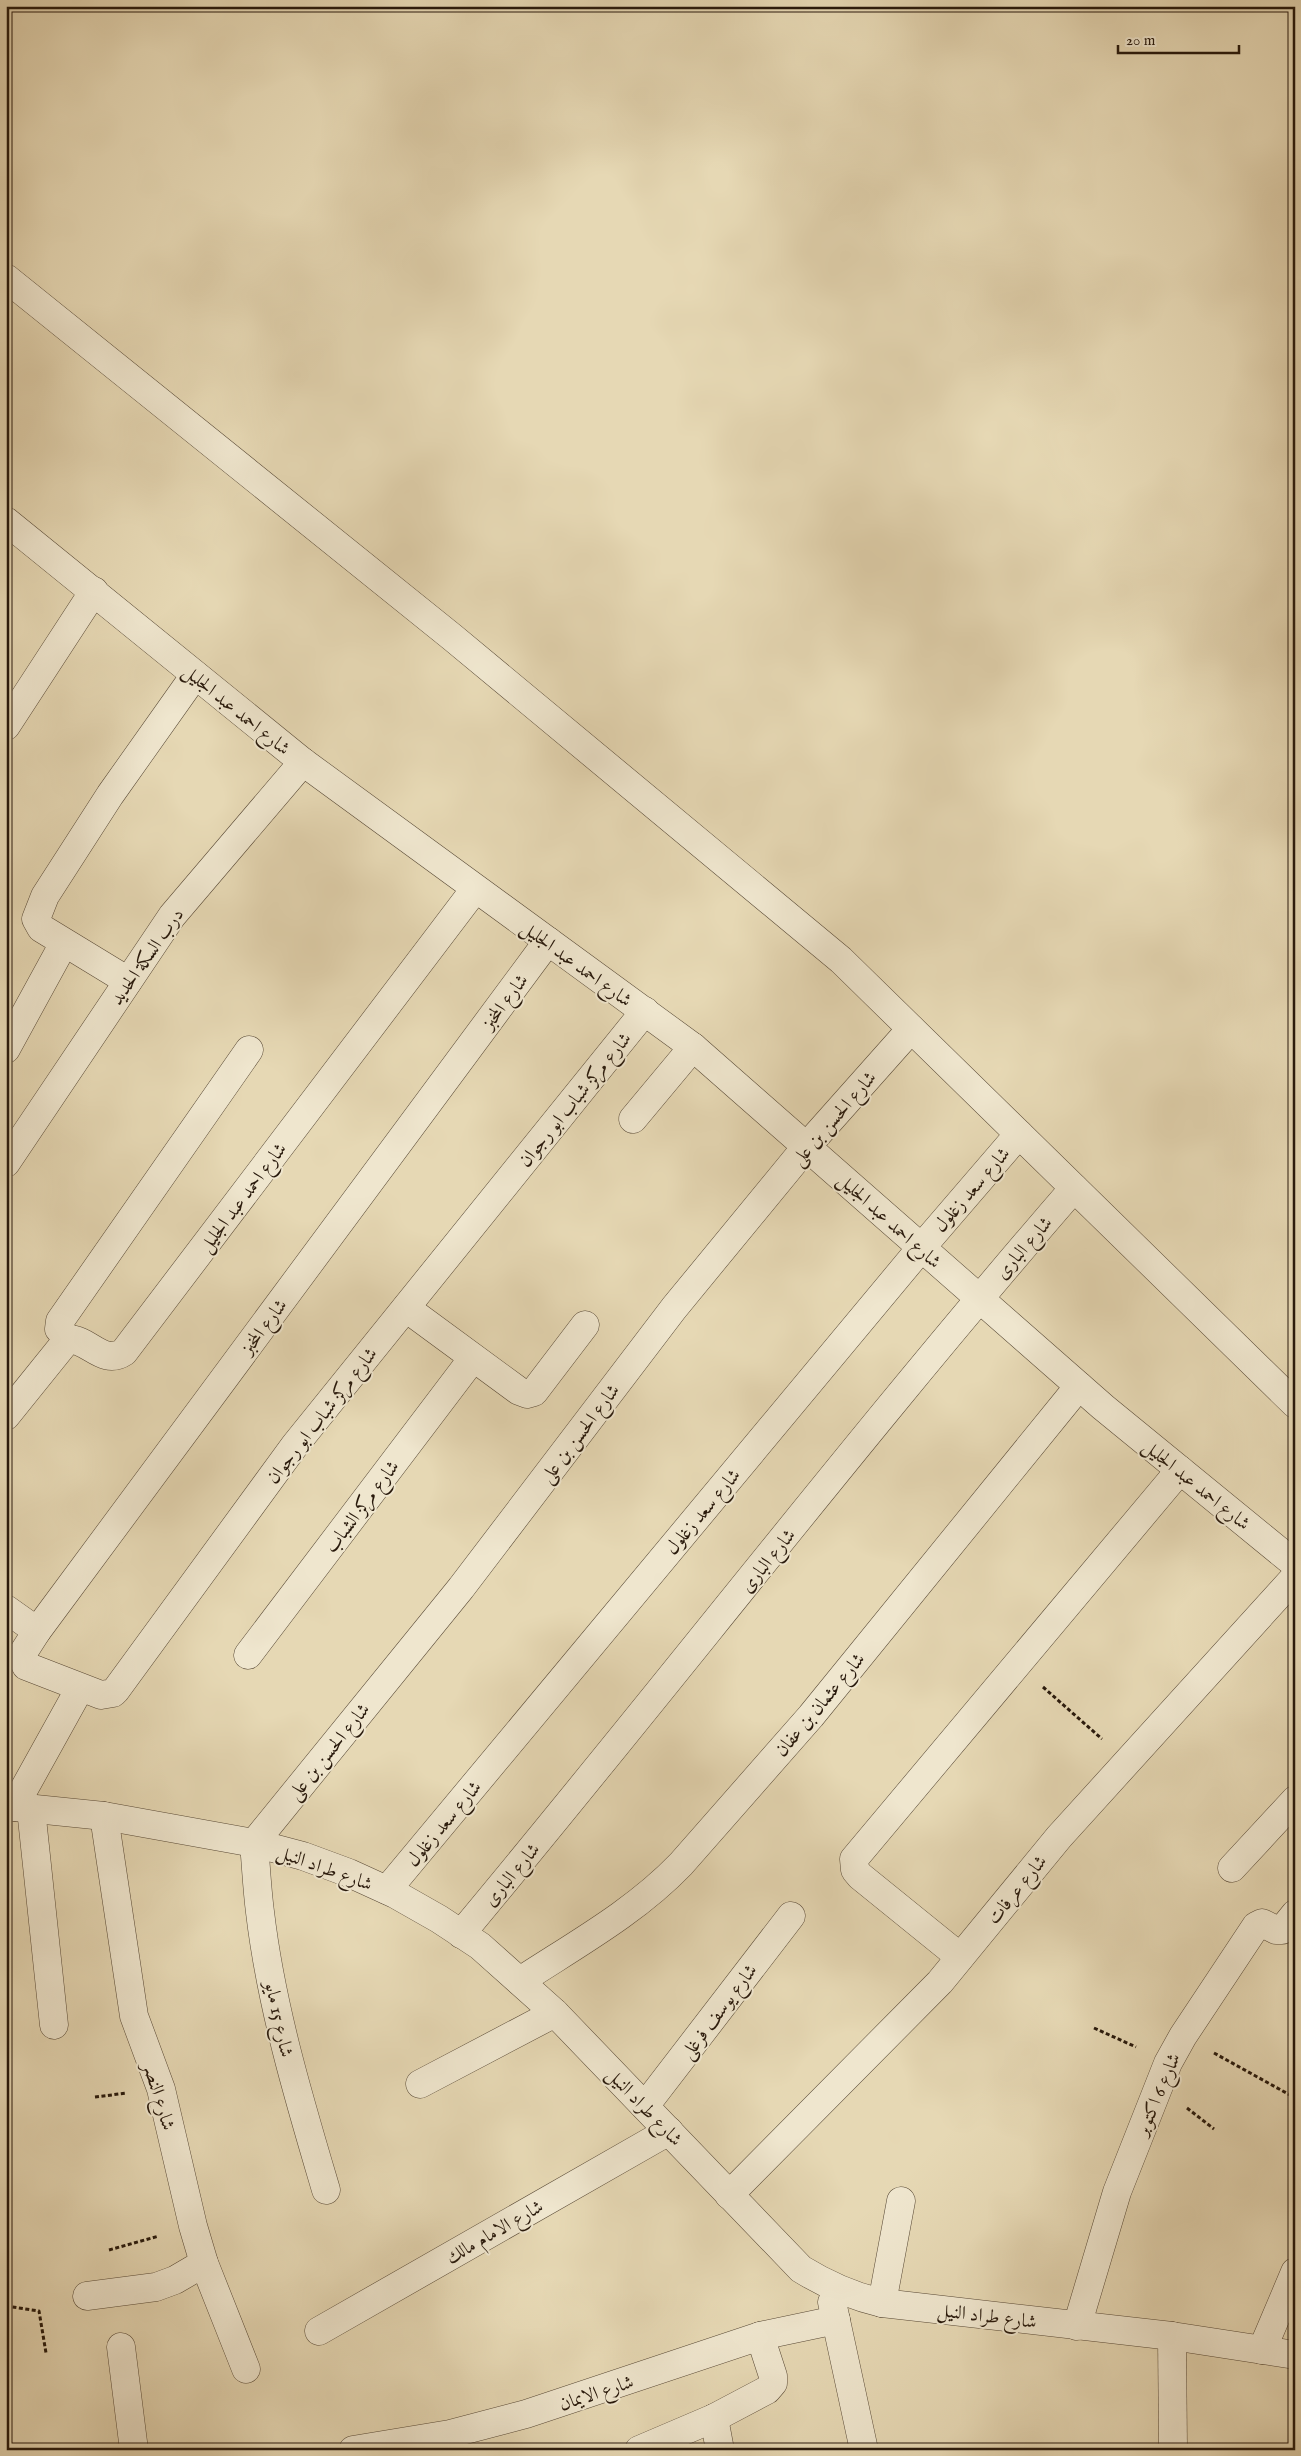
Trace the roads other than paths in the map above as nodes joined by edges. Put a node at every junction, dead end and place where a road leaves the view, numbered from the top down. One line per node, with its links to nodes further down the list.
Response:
1 (6, 278): 12 (street)
2 (8, 529): 3 (street, شارع احمد عبد الجليل)
3 (94, 591): 4 (street, شارع احمد عبد الجليل); 5 (street)
4 (195, 675): 6 (street, شارع احمد عبد الجليل); 9 (street)
5 (6, 726)
6 (303, 762): 7 (street, شارع احمد عبد الجليل); 10 (street, درب السكة الحديد)
7 (475, 889): 8 (street, شارع احمد عبد الجليل); 25 (street, شارع احمد عبد الجليل)
8 (548, 942): 11 (street, شارع احمد عبد الجليل); 34 (street, شارع المخبز)
9 (64, 943): 10 (street); 14 (street)
10 (128, 981): 19 (street, درب السكة الحديد)
11 (645, 1011): 13 (street, شارع احمد عبد الجليل); 23 (street, شارع مركز شباب ابو رجوان)
12 (911, 1029): 17 (street); 18 (street, شارع الحسن بن على)
13 (693, 1047): 16 (street); 18 (street, شارع احمد عبد الجليل)
14 (6, 1049)
15 (249, 1050): 25 (street)
16 (633, 1119)
17 (1019, 1134): 20 (street); 21 (street, شارع سعد زغلول)
18 (807, 1146): 21 (street, شارع احمد عبد الجليل); 40 (street, شارع الحسن بن على)
19 (6, 1162)
20 (1074, 1188): 22 (street, شارع البارى); 28 (street)
21 (920, 1248): 22 (street, شارع احمد عبد الجليل); 42 (street, شارع سعد زغلول)
22 (977, 1299): 27 (street, شارع احمد عبد الجليل); 45 (street, شارع البارى)
23 (406, 1308): 26 (street); 36 (street, شارع مركز شباب ابو رجوان)
24 (585, 1325): 26 (street)
25 (68, 1339): 29 (street)
26 (473, 1358): 35 (street, شارع مركز الشباب)
27 (1079, 1386): 30 (street, شارع احمد عبد الجليل); 47 (street, شارع عثمان بن عفان)
28 (1295, 1404)
29 (6, 1416)
30 (1180, 1470): 31 (street, شارع احمد عبد الجليل); 46 (street)
31 (1295, 1564)
32 (1295, 1577): 46 (street, شارع عرفات)
33 (6, 1609): 34 (street)
34 (37, 1631): 36 (street, شارع المخبز)
35 (248, 1655)
36 (80, 1688): 38 (street)
37 (1295, 1800): 41 (street)
38 (17, 1807): 39 (street, شارع طراد النيل); 49 (street)
39 (104, 1816): 40 (street, شارع طراد النيل); 56 (street, شارع النصر)
40 (254, 1843): 42 (street, شارع طراد النيل); 53 (street, شارع 15 مايو)
41 (1232, 1868)
42 (387, 1890): 45 (street, شارع طراد النيل)
43 (1295, 1914): 62 (street, شارع 6 اكتوبر)
44 (791, 1916): 51 (street, شارع يوسف فرغلى)
45 (461, 1934): 47 (street, شارع طراد النيل)
46 (960, 1957): 54 (street, شارع عرفات)
47 (520, 1981): 48 (street, شارع طراد النيل)
48 (555, 2013): 50 (street); 51 (street, شارع طراد النيل)
49 (54, 2025)
50 (420, 2084)
51 (645, 2106): 52 (street, شارع طراد النيل)
52 (669, 2131): 54 (street, شارع طراد النيل); 63 (street, شارع الامام مالك)
53 (326, 2190)
54 (729, 2195): 58 (street, شارع طراد النيل)
55 (901, 2201): 60 (street)
56 (204, 2263): 59 (street); 69 (street, شارع النصر)
57 (1295, 2272): 67 (street)
58 (828, 2286): 60 (street, شارع طراد النيل); 61 (street)
59 (87, 2296)
60 (882, 2303): 62 (street, شارع طراد النيل)
61 (836, 2320): 64 (street, شارع الايمان); 75 (street)
62 (1077, 2326): 65 (street, شارع طراد النيل)
63 (319, 2331)
64 (760, 2336): 70 (street); 72 (street, شارع الايمان)
65 (1172, 2336): 67 (street, شارع طراد النيل); 76 (street)
66 (121, 2347): 71 (street)
67 (1262, 2350): 68 (street, شارع طراد النيل)
68 (1295, 2355)
69 (246, 2369)
70 (714, 2418): 73 (street); 74 (street)
71 (134, 2450)
72 (353, 2450)
73 (640, 2450)
74 (720, 2450)
75 (864, 2450)
76 (1173, 2450)

